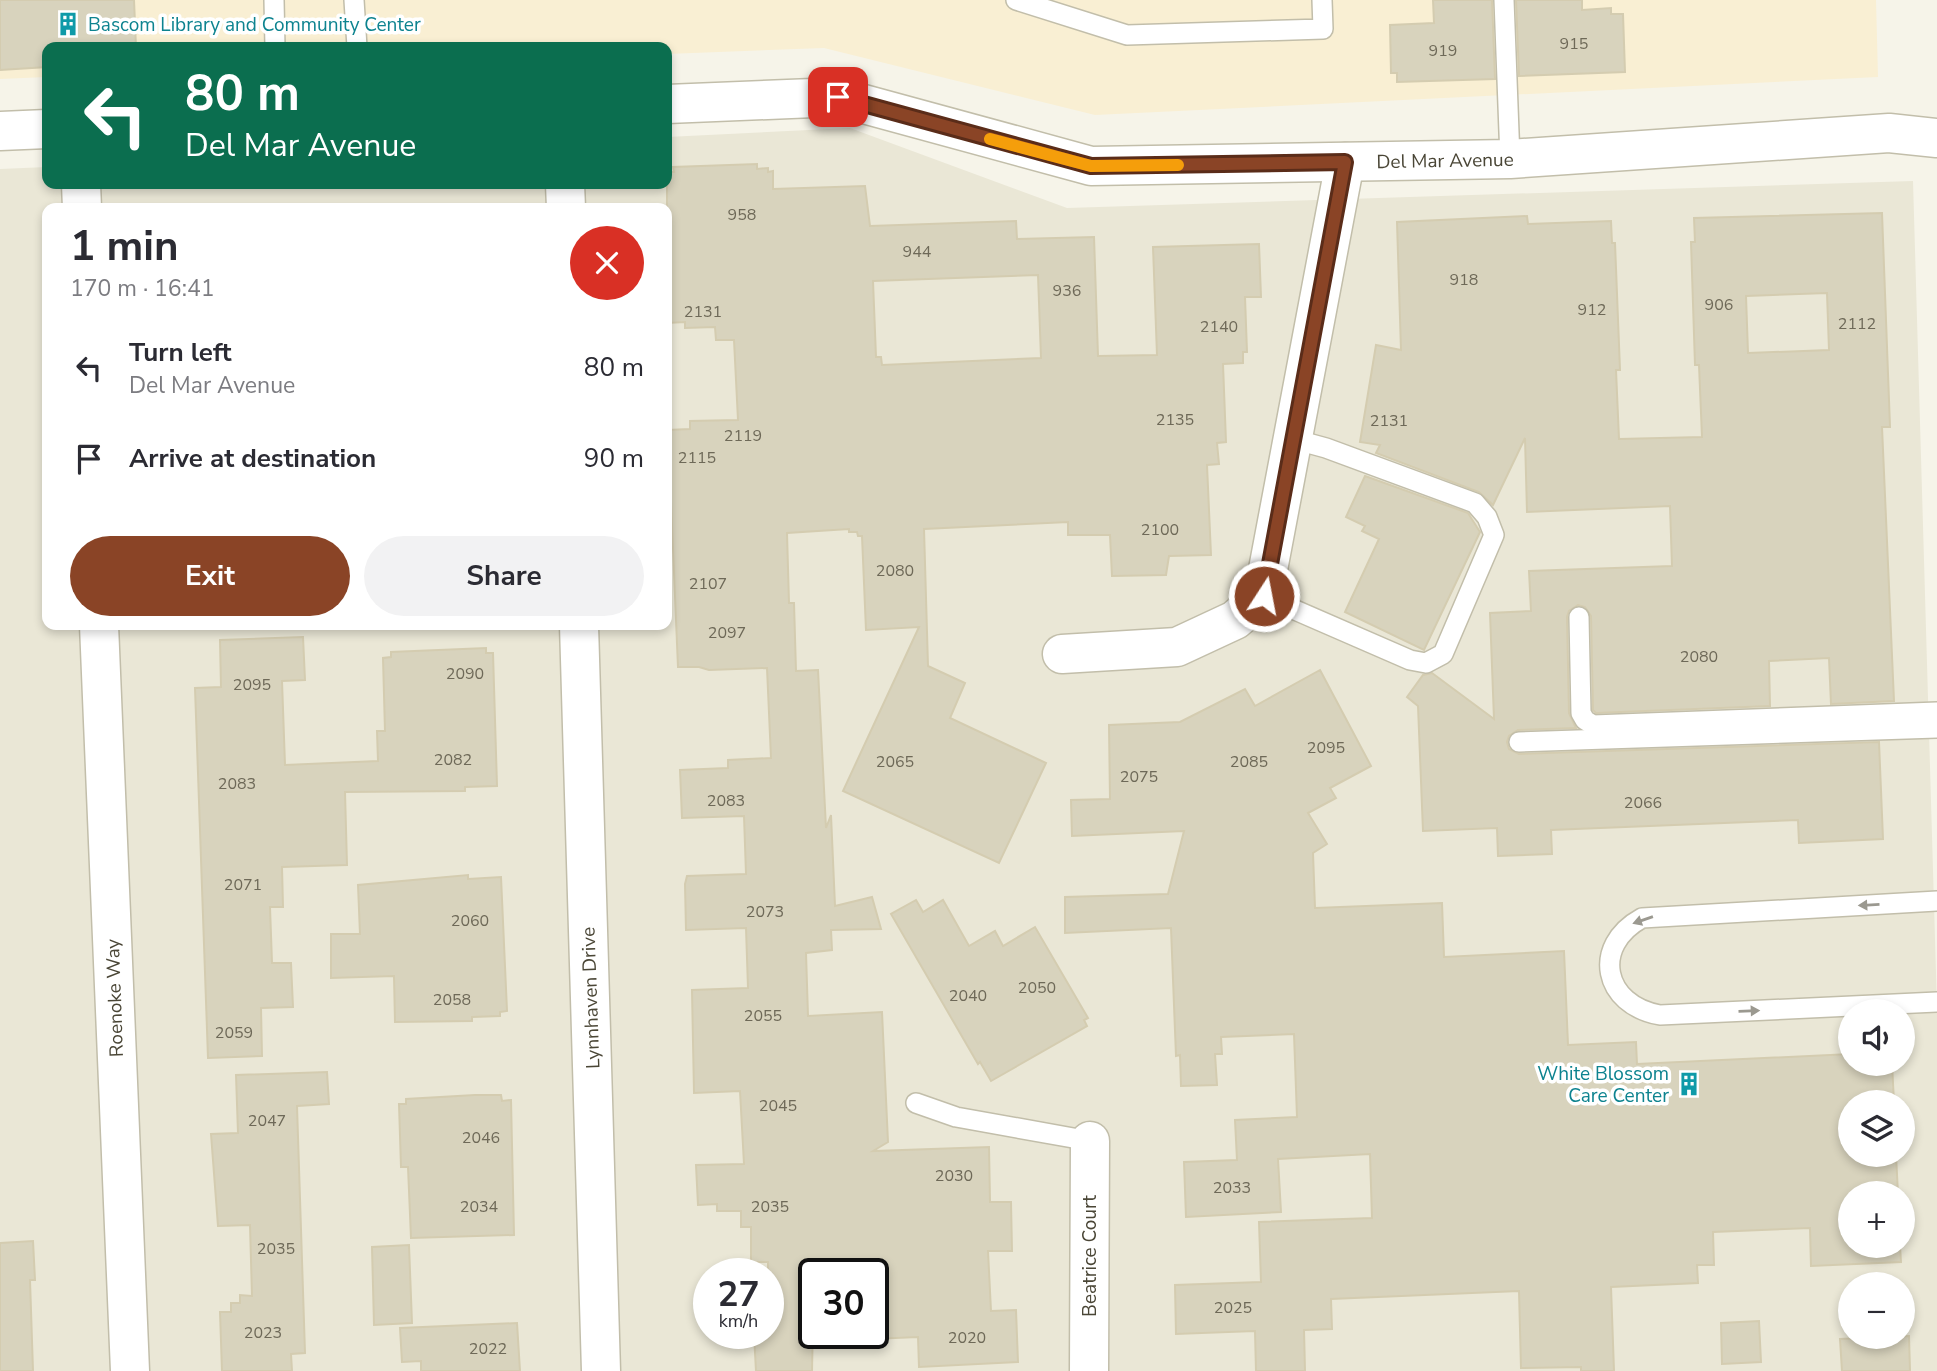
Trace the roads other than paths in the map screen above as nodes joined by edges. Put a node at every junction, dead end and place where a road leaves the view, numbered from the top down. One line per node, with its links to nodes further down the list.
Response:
1 (274, 0): 6 (lane)
2 (354, 0): 7 (lane)
3 (1016, 0): 4 (lane)
4 (1322, 0)
5 (1504, 0): 12 (lane)
6 (275, 42)
7 (357, 42)
8 (672, 104): 13 (street, Del Mar Avenue)
9 (42, 129): 10 (street)
10 (0, 131)
11 (1937, 138): 12 (street, Del Mar Avenue)
12 (1510, 159): 13 (street, Del Mar Avenue)
13 (1345, 162): 14 (street)
14 (1293, 439): 15 (street); 15 (lane)
15 (1264, 596): 19 (street)
16 (1579, 617): 20 (lane)
17 (99, 630): 27 (street, Roenoke Way)
18 (579, 630): 28 (street, Lynnhaven Drive)
19 (1062, 654)
20 (1937, 712)
21 (1937, 728): 22 (lane)
22 (1519, 741)
23 (1937, 901): 24 (lane, one-way to 24)
24 (1937, 1002)
25 (916, 1103): 26 (lane)
26 (1090, 1141): 29 (street, Beatrice Court)
27 (130, 1371)
28 (601, 1371)
29 (1089, 1371)

